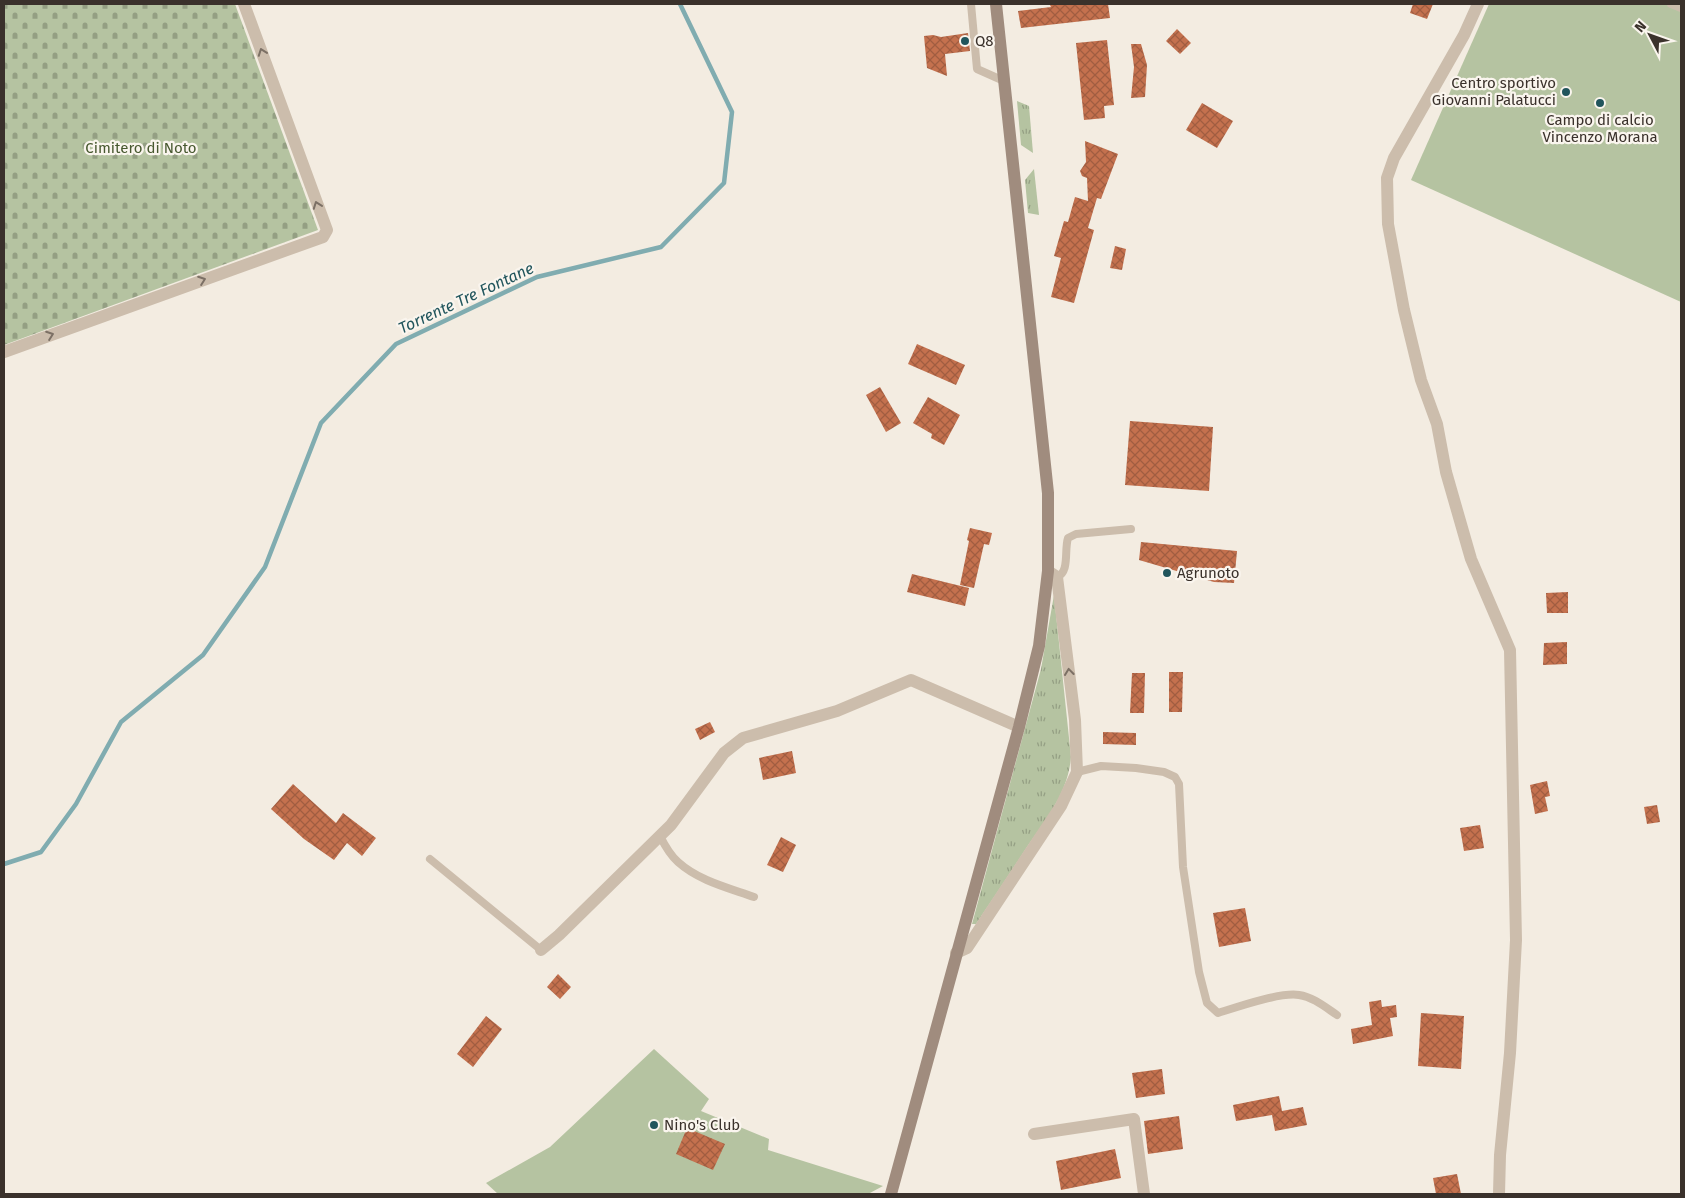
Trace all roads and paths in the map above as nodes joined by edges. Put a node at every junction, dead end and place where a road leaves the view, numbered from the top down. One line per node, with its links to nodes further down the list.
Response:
1 (244, 4): 8 (street, one-way to 1)
2 (971, 4): 7 (lane)
3 (996, 4): 7 (main road)
4 (1478, 4): 22 (street)
5 (1671, 4): 6 (lane)
6 (1681, 8)
7 (1004, 81): 10 (main road)
8 (4, 352)
9 (1131, 529): 10 (lane)
10 (1053, 574): 11 (main road); 12 (street, one-way to 10)
11 (1019, 727): 13 (street); 17 (main road)
12 (1076, 772): 17 (street); 18 (lane)
13 (660, 836): 15 (lane); 16 (street)
14 (430, 859): 16 (lane)
15 (754, 897)
16 (541, 950)
17 (956, 952): 20 (main road)
18 (1337, 1015)
19 (1034, 1134): 21 (street)
20 (891, 1194)
21 (1144, 1194)
22 (1499, 1194)

